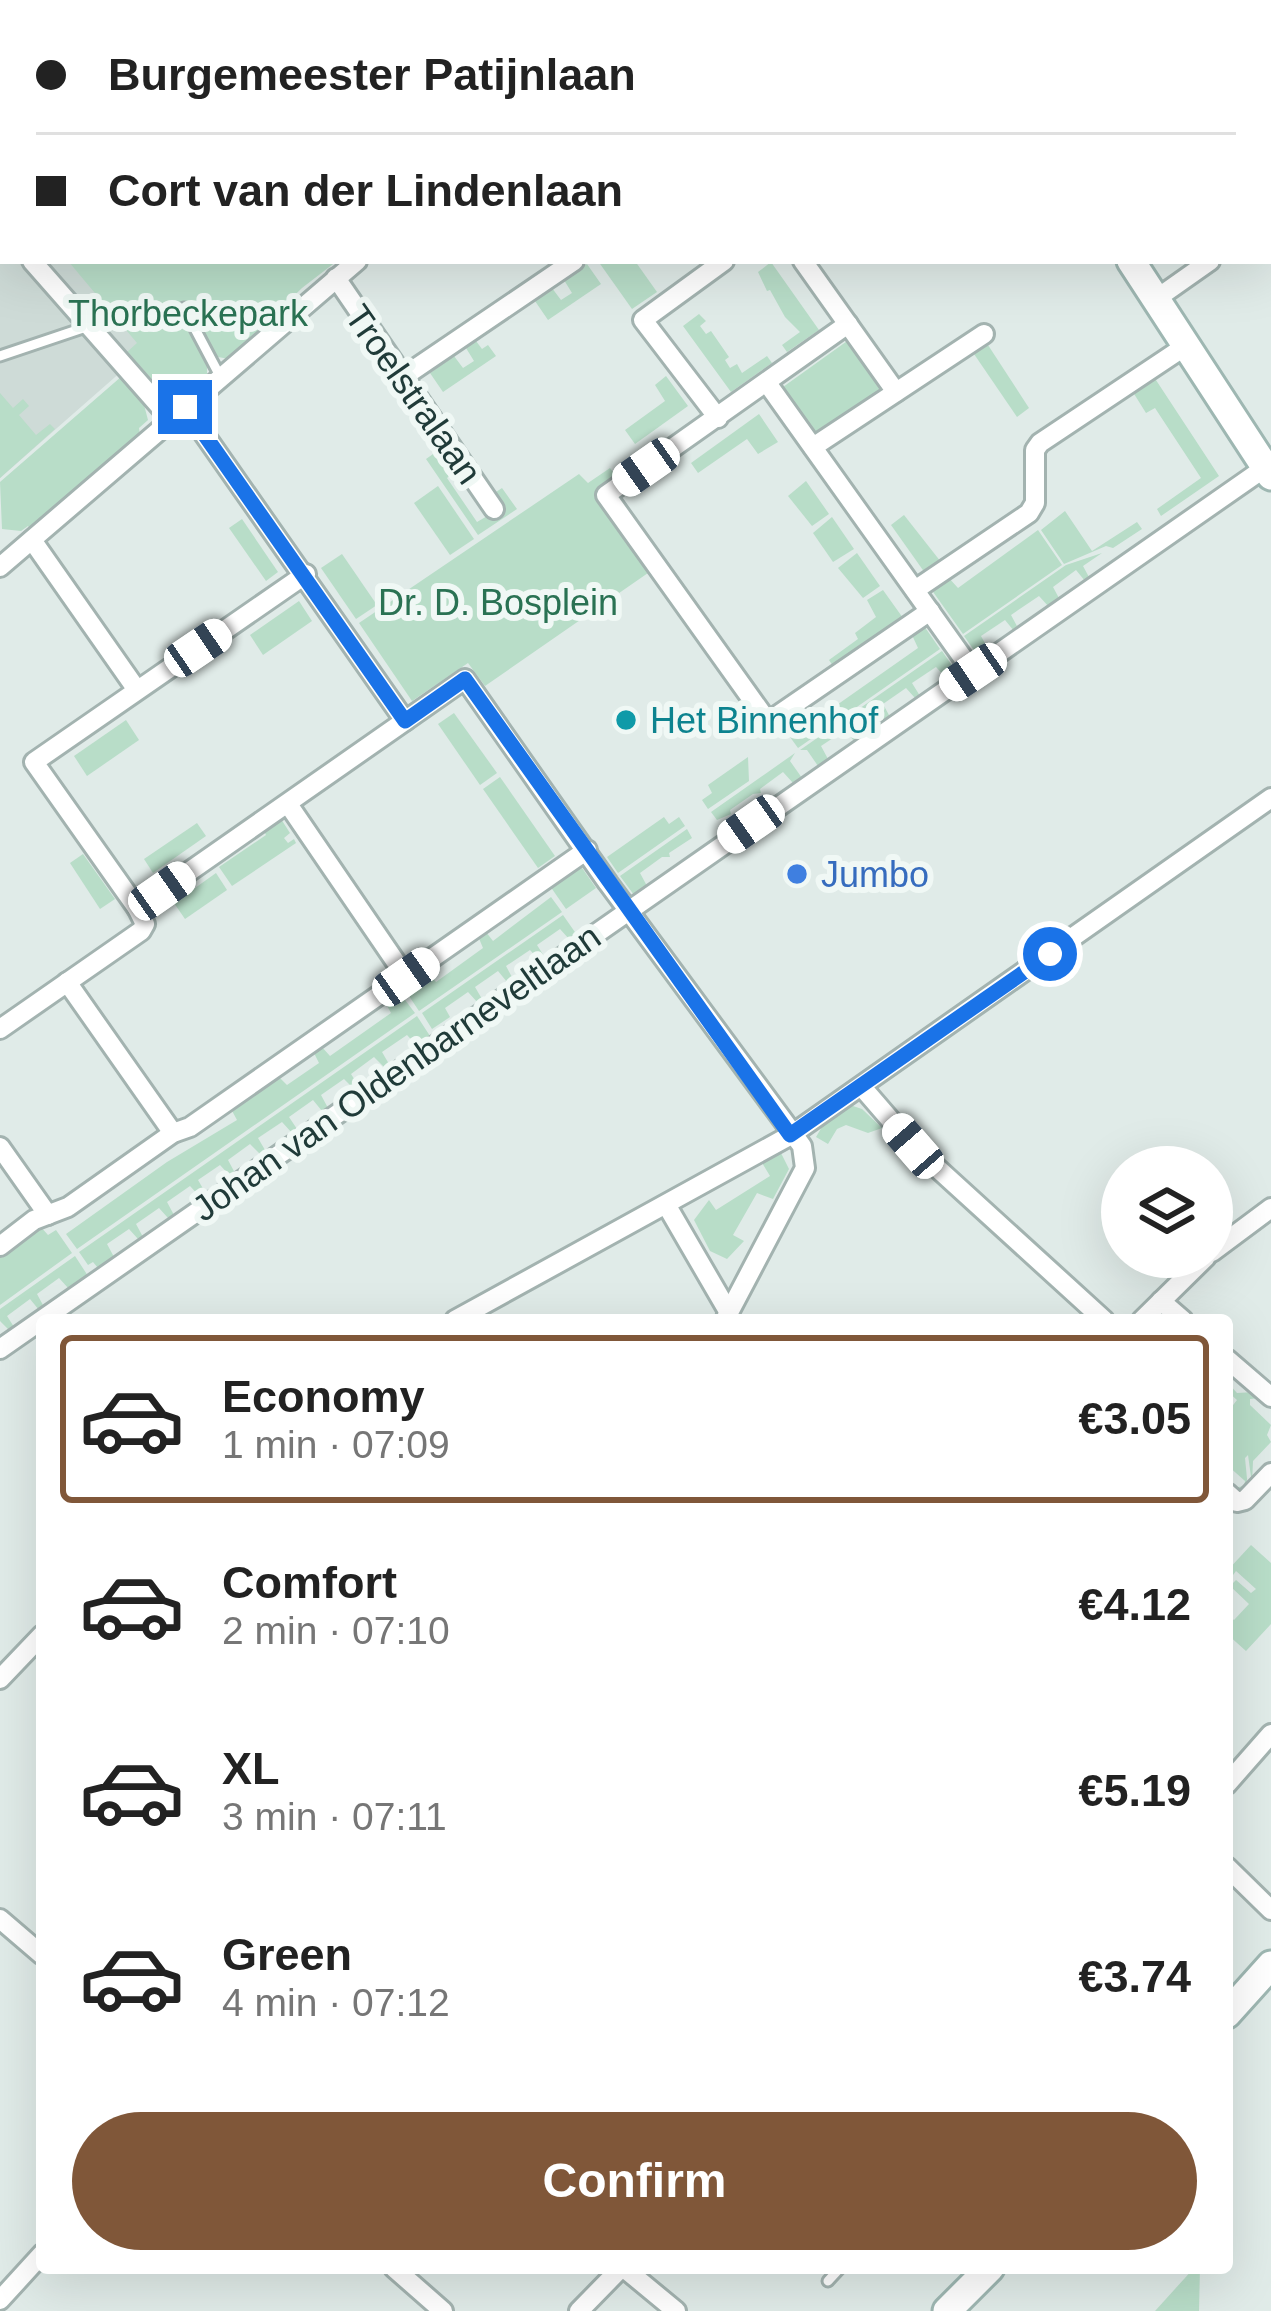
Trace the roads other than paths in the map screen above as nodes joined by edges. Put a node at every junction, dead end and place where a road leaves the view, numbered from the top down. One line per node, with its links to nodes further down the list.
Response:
1 (35, 264): 12 (street)
2 (353, 264): 8 (street)
3 (570, 264): 16 (street)
4 (720, 264): 21 (street)
5 (805, 264): 11 (street)
6 (1133, 264): 9 (street)
7 (1206, 264): 9 (street)
8 (336, 278): 16 (street, Troelstralaan); 17 (street)
9 (1156, 299): 14 (street)
10 (184, 308): 17 (lane)
11 (848, 324): 18 (street); 19 (street)
12 (89, 326): 15 (lane); 20 (street)
13 (984, 334): 19 (street)
14 (1186, 345): 23 (street); 28 (street)
15 (0, 356)
16 (403, 377): 24 (street, Troelstralaan)
17 (220, 378): 20 (street)
18 (767, 383): 21 (street); 22 (street)
19 (896, 392): 22 (street)
20 (178, 413): 25 (street); 27 (street)
21 (718, 418): 29 (street)
22 (813, 447): 28 (street)
23 (1268, 471): 30 (street, Johan van Oldenbarneveltlaan)
24 (494, 509)
25 (32, 540): 26 (street); 31 (street)
26 (0, 567)
27 (306, 574): 31 (street); 32 (street)
28 (915, 590): 29 (street)
29 (930, 611): 30 (street)
30 (973, 672): 37 (street, Johan van Oldenbarneveltlaan)
31 (137, 690): 36 (street)
32 (405, 721): 34 (street); 35 (street)
33 (1271, 798): 41 (street)
34 (288, 804): 36 (street); 38 (street)
35 (587, 850): 37 (street); 38 (street, Johan van Oldenbarneveltlaan)
36 (137, 908): 39 (street)
37 (629, 910): 43 (street); 52 (street, Johan van Oldenbarneveltlaan)
38 (406, 977): 42 (street, Johan van Oldenbarneveltlaan)
39 (67, 982): 40 (street); 42 (street)
40 (0, 1029)
41 (862, 1087): 43 (street); 56 (street)
42 (173, 1133): 47 (street, Johan van Oldenbarneveltlaan)
43 (790, 1135): 45 (street); 55 (street)
44 (0, 1148): 47 (street)
45 (667, 1206): 53 (street); 54 (street)
46 (1271, 1208): 48 (street)
47 (48, 1215): 49 (street, Johan van Oldenbarneveltlaan)
48 (1233, 1237)
49 (0, 1246)
50 (1185, 1278): 51 (street)
51 (1161, 1301): 57 (street); 58 (street)
52 (50, 1314)
53 (466, 1314)
54 (725, 1314)
55 (727, 1314)
56 (1097, 1314)
57 (1148, 1314)
58 (1176, 1314)
59 (36, 1324): 60 (street, Johan van Oldenbarneveltlaan)
60 (0, 1349)
61 (1233, 1364): 62 (street)
62 (1271, 1397)
63 (1271, 1472): 64 (street)
64 (1233, 1498)
65 (36, 1641): 66 (street)
66 (0, 1679)
67 (1271, 1734): 68 (street)
68 (1233, 1777)
69 (1233, 1873): 70 (street)
70 (1271, 1910)
71 (0, 1919): 72 (street)
72 (36, 1950)
73 (1271, 1965): 74 (street)
74 (1233, 2007)
75 (36, 2261): 83 (street)
76 (401, 2274): 84 (street)
77 (616, 2274): 85 (street)
78 (630, 2274): 86 (street)
79 (834, 2274): 82 (lane)
80 (984, 2274): 87 (street)
81 (1005, 2274): 88 (street)
82 (828, 2281)
83 (0, 2300)
84 (443, 2311)
85 (579, 2311)
86 (676, 2311)
87 (947, 2311)
88 (971, 2311)

